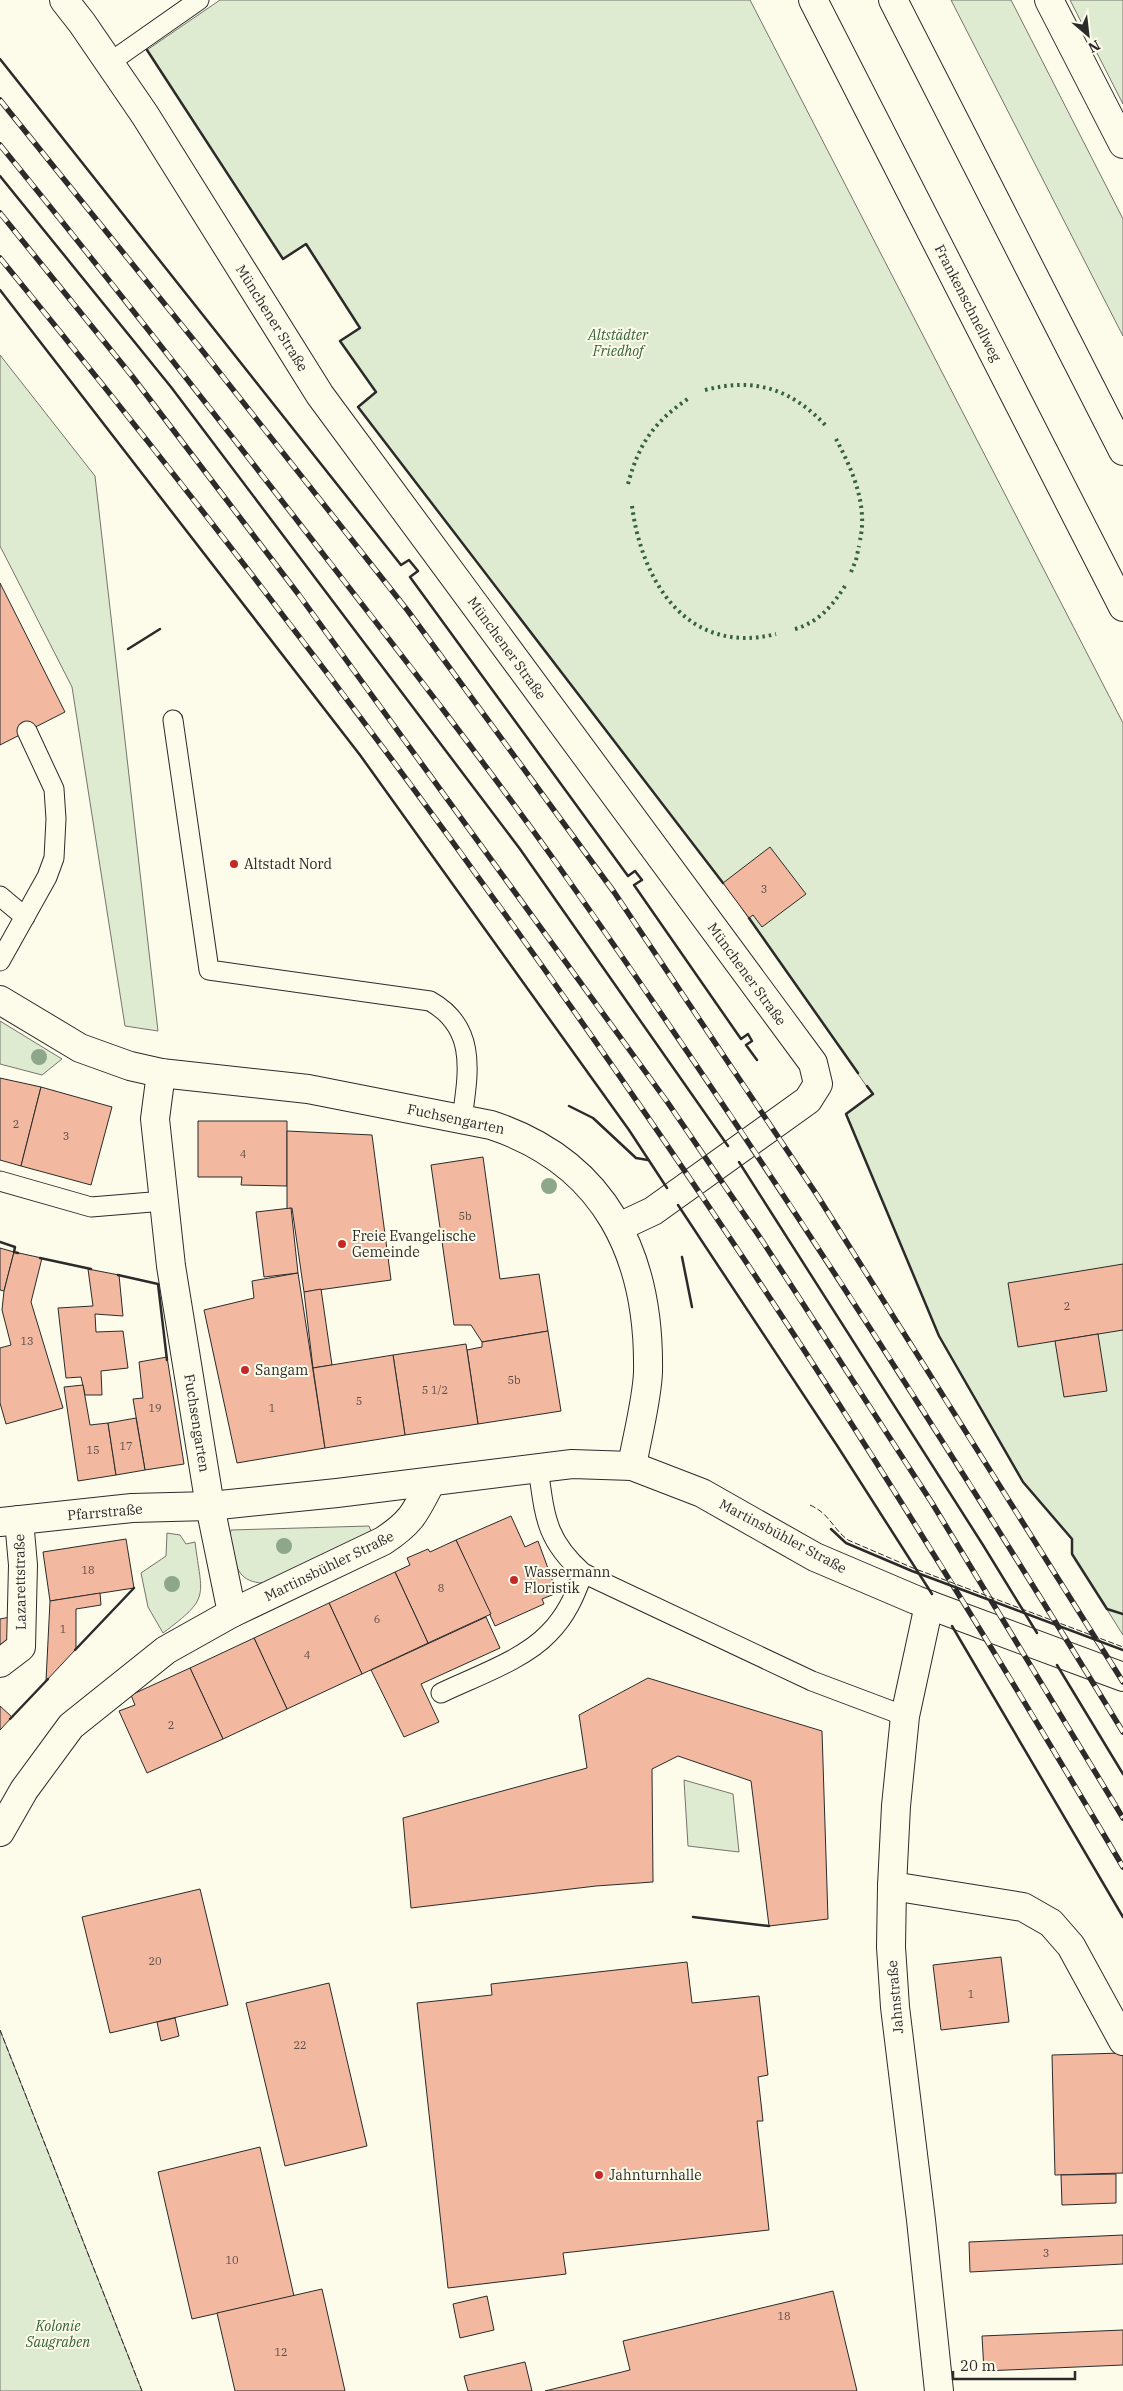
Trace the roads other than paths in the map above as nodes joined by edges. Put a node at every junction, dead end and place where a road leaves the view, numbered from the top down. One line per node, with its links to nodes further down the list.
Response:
1 (64, 0): 6 (main road, Münchener Straße)
2 (199, 0): 6 (lane)
3 (813, 0): 9 (main road, Frankenschnellweg)
4 (893, 0): 8 (main road)
5 (1049, 0): 7 (main road)
6 (109, 63): 20 (main road, Münchener Straße)
7 (1123, 144)
8 (1123, 451)
9 (1123, 607)
10 (172, 720): 17 (lane)
11 (27, 731): 13 (lane)
12 (0, 896): 13 (lane)
13 (25, 917): 14 (lane)
14 (0, 961)
15 (0, 1000): 16 (main road, Fuchsengarten)
16 (161, 1073): 17 (main road, Fuchsengarten); 19 (main road, Fuchsengarten)
17 (462, 1119): 20 (main road, Fuchsengarten)
18 (0, 1181): 19 (lane)
19 (164, 1202): 24 (main road, Fuchsengarten)
20 (619, 1228): 21 (main road, Fuchsengarten)
21 (632, 1466): 22 (main road, Martinsbühler Straße); 27 (main road, Martinsbühler Straße)
22 (538, 1468): 23 (main road, Martinsbühler Straße); 26 (lane)
23 (431, 1482): 24 (main road, Martinsbühler Straße); 28 (main road, Martinsbühler Straße)
24 (210, 1506): 25 (main road, Pfarrstraße); 28 (main road, Fuchsengarten)
25 (9, 1521): 29 (main road, Lazarettstraße)
26 (584, 1573): 31 (lane); 32 (lane)
27 (929, 1605): 30 (main road, Martinsbühler Straße); 32 (main road, Jahnstraße)
28 (232, 1613): 33 (main road, Martinsbühler Straße)
29 (0, 1664)
30 (1123, 1677)
31 (441, 1693)
32 (905, 1716): 34 (main road, Jahnstraße)
33 (0, 1832)
34 (892, 1886): 35 (main road); 36 (main road, Jahnstraße)
35 (1123, 2041)
36 (939, 2391)

